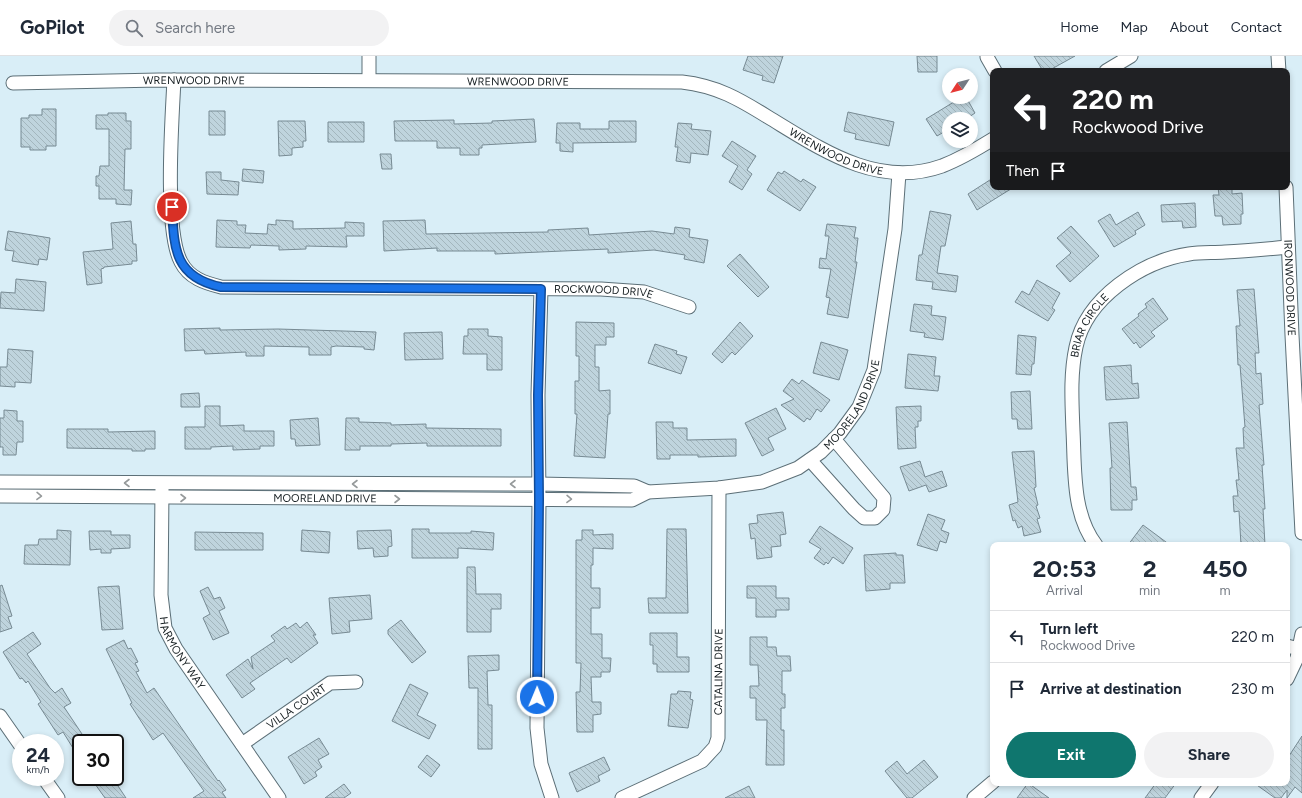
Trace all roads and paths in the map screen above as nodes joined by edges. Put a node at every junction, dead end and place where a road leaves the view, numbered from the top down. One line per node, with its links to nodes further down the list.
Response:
1 (369, 56): 9 (street)
2 (1131, 56): 6 (street)
3 (1278, 56): 7 (street)
4 (987, 57): 5 (street)
5 (993, 68)
6 (1111, 68)
7 (1279, 68)
8 (174, 80): 9 (street, WRENWOOD DRIVE); 10 (street, WRENWOOD DRIVE); 15 (street, ROCKWOOD DRIVE)
9 (369, 80): 12 (street, WRENWOOD DRIVE)
10 (13, 83)
11 (990, 141): 12 (street, WRENWOOD DRIVE)
12 (899, 173): 17 (street, MOORELAND DRIVE)
13 (1286, 190): 14 (street, IRONWOOD DRIVE)
14 (1288, 247): 27 (street, IRONWOOD DRIVE); 28 (street, BRIAR CIRCLE)
15 (541, 289): 16 (street, ROCKWOOD DRIVE); 21 (street)
16 (689, 307)
17 (834, 440): 18 (street, MOORELAND DRIVE); 18 (street)
18 (810, 460): 22 (street, MOORELAND DRIVE)
19 (0, 482): 20 (street, MOORELAND DRIVE, one-way to 19)
20 (162, 483): 21 (street, MOORELAND DRIVE, one-way to 20); 25 (street, HARMONY WAY)
21 (539, 484): 23 (street, MOORELAND DRIVE); 26 (street)
22 (719, 488): 23 (street, MOORELAND DRIVE); 42 (street, CATALINA DRIVE)
23 (648, 492): 26 (street, MOORELAND DRIVE, one-way to 23)
24 (0, 496): 25 (street, MOORELAND DRIVE, one-way to 25)
25 (161, 498): 26 (street, MOORELAND DRIVE, one-way to 26); 35 (street, HARMONY WAY)
26 (539, 500): 41 (street)
27 (1302, 533)
28 (1094, 542)
29 (1302, 634): 30 (street)
30 (1293, 648): 31 (street)
31 (1290, 674)
32 (356, 682): 35 (street, VILLA COURT)
33 (0, 716): 34 (street)
34 (13, 734)
35 (242, 744): 40 (street, HARMONY WAY)
36 (990, 785): 43 (street)
37 (48, 786): 39 (street)
38 (1210, 786): 44 (street)
39 (55, 797)
40 (279, 798)
41 (552, 798)
42 (622, 798)
43 (974, 798)
44 (1201, 798)

